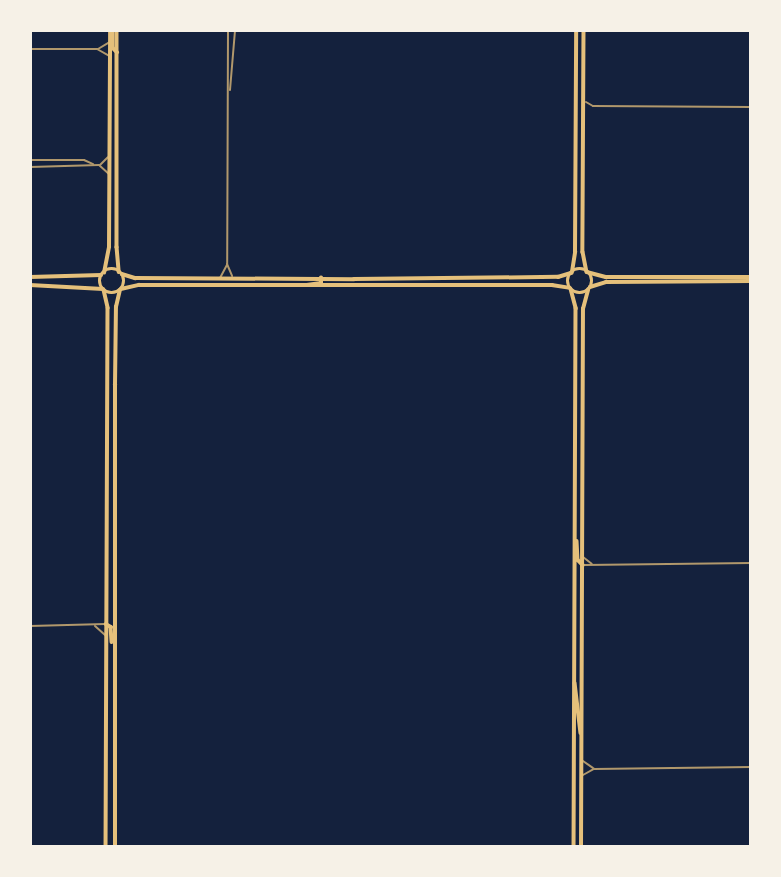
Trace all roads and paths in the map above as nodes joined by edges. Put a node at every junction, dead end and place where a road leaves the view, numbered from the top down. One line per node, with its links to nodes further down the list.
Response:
1 (113, 30): 6 (main road); 25 (main road)
2 (229, 30): 12 (street)
3 (235, 30): 12 (street)
4 (576, 30): 7 (main road)
5 (584, 30): 11 (main road)
6 (110, 40): 9 (street); 10 (main road)
7 (576, 42): 11 (main road); 26 (main road)
8 (30, 49): 9 (street)
9 (97, 49): 10 (street)
10 (110, 57): 17 (main road)
11 (584, 74): 13 (main road)
12 (229, 94): 23 (street)
13 (583, 99): 14 (street); 16 (main road)
14 (593, 106): 15 (street); 16 (street)
15 (751, 107)
16 (583, 114): 24 (main road)
17 (110, 154): 20 (street); 22 (main road)
18 (30, 160): 19 (street)
19 (93, 164): 20 (street); 21 (street)
20 (99, 165): 22 (street)
21 (30, 167)
22 (110, 175): 27 (main road)
23 (227, 264): 30 (street); 31 (street)
24 (587, 272): 26 (main road); 33 (main road); 37 (main road)
25 (121, 273): 27 (main road); 30 (main road); 39 (main road)
26 (572, 273): 32 (main road); 40 (main road)
27 (103, 274): 28 (main road); 38 (main road)
28 (30, 278)
29 (321, 278): 31 (main road); 32 (main road); 35 (main road)
30 (220, 279): 31 (main road)
31 (234, 279)
32 (354, 279): 36 (main road)
33 (751, 279): 37 (main road)
34 (30, 285): 38 (main road)
35 (305, 286): 36 (main road); 39 (main road)
36 (341, 287): 40 (main road)
37 (589, 288): 40 (main road); 42 (main road)
38 (104, 289): 39 (main road); 46 (main road)
39 (121, 289): 47 (main road)
40 (571, 289): 41 (main road)
41 (576, 539): 45 (main road); 53 (main road)
42 (583, 557): 44 (street); 45 (main road)
43 (751, 563): 44 (street)
44 (593, 564): 45 (street)
45 (583, 565): 54 (main road)
46 (108, 599): 47 (main road); 48 (main road)
47 (114, 615): 52 (main road)
48 (106, 624): 49 (street); 51 (main road); 52 (main road)
49 (94, 625): 50 (street); 51 (street)
50 (30, 626)
51 (107, 636): 59 (main road)
52 (114, 643): 60 (main road)
53 (573, 682): 54 (main road); 61 (main road)
54 (582, 735): 55 (main road)
55 (582, 759): 57 (street); 58 (main road)
56 (751, 767): 57 (street)
57 (594, 769): 58 (street)
58 (582, 778): 62 (main road)
59 (106, 847)
60 (115, 847)
61 (574, 847)
62 (581, 847)

